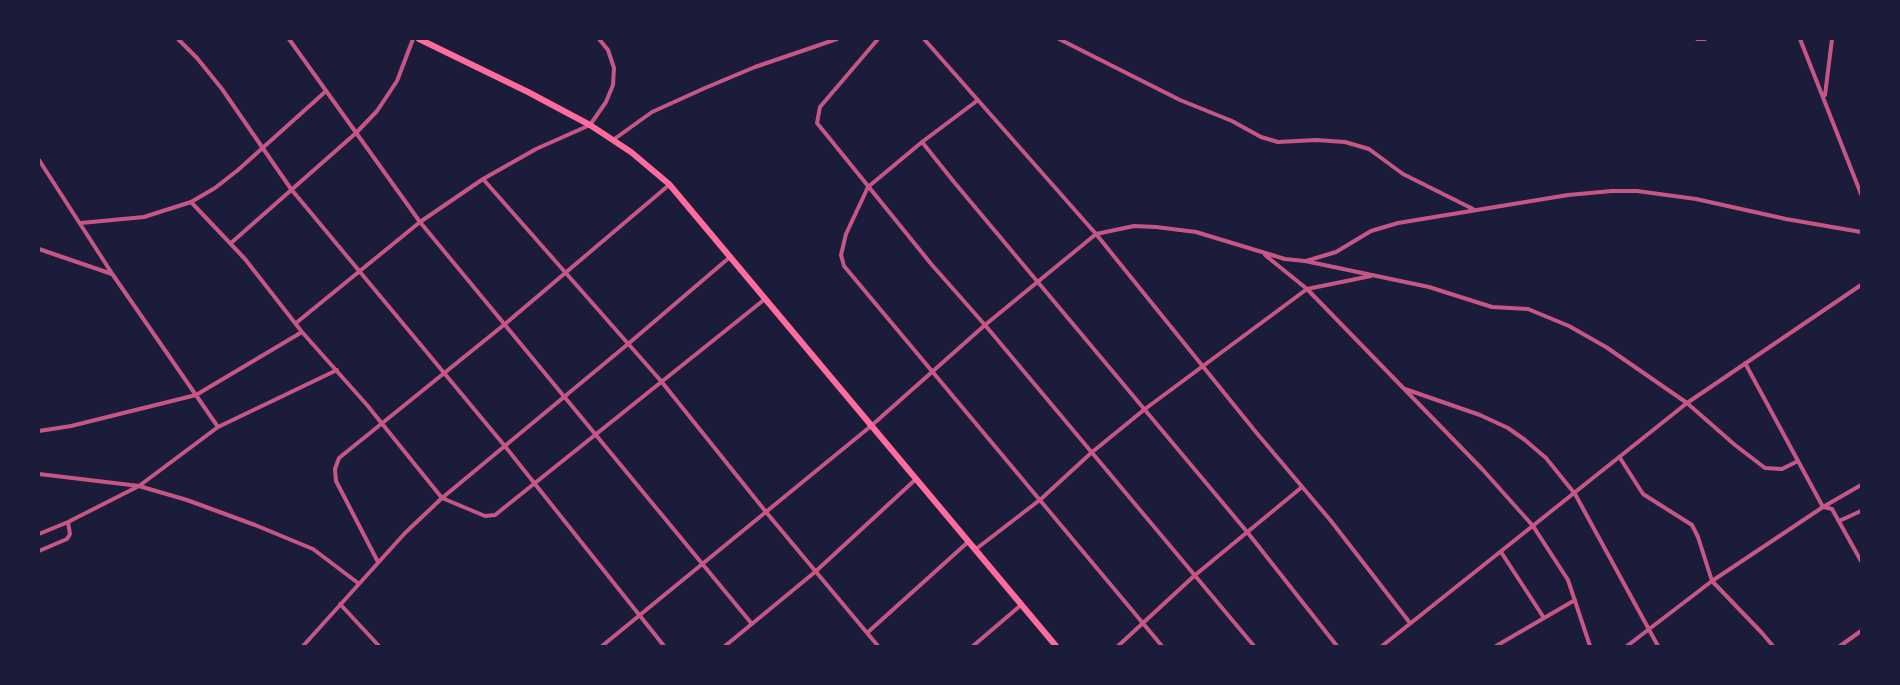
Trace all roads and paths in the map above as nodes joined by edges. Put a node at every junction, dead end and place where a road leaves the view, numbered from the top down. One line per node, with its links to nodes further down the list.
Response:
1 (178, 39): 21 (street)
2 (289, 39): 14 (street)
3 (413, 39): 18 (street)
4 (419, 39): 17 (main road)
5 (599, 39): 17 (street)
6 (837, 39): 19 (street)
7 (878, 39): 26 (street)
8 (924, 39): 16 (street)
9 (1059, 39): 31 (street)
10 (1697, 39): 11 (street)
11 (1705, 39)
12 (1800, 39): 15 (street)
13 (1832, 39): 15 (street)
14 (325, 92): 18 (street); 21 (street)
15 (1824, 98): 25 (street)
16 (978, 100): 20 (street); 35 (street)
17 (590, 125): 19 (main road); 23 (street)
18 (356, 133): 28 (street); 32 (street)
19 (613, 140): 24 (main road)
20 (922, 142): 26 (street); 45 (street)
21 (261, 148): 28 (street); 30 (street)
22 (39, 160): 33 (street)
23 (483, 178): 32 (street); 42 (street)
24 (669, 184): 39 (main road); 42 (street)
25 (1856, 184): 27 (street); 29 (street)
26 (868, 187): 51 (street); 57 (street)
27 (1861, 188)
28 (291, 189): 36 (street); 41 (street)
29 (1861, 194)
30 (191, 202): 33 (street); 36 (street)
31 (1474, 210): 34 (street); 40 (street)
32 (420, 222): 41 (street); 50 (street)
33 (80, 223): 43 (street)
34 (1861, 232)
35 (1096, 234): 38 (street); 45 (street); 55 (street)
36 (231, 243): 49 (street)
37 (39, 249): 43 (street)
38 (1264, 254): 40 (street); 47 (street)
39 (730, 257): 48 (main road); 53 (street)
40 (1305, 261): 44 (street)
41 (358, 271): 49 (street); 58 (street)
42 (566, 272): 50 (street); 53 (street)
43 (113, 274): 61 (street)
44 (1376, 276): 47 (street); 63 (street)
45 (1037, 282): 51 (street); 64 (street)
46 (1861, 285): 54 (street)
47 (1307, 289): 55 (street); 60 (street)
48 (766, 299): 59 (street); 66 (main road)
49 (296, 323): 52 (street)
50 (505, 324): 58 (street); 62 (street)
51 (985, 325): 57 (street); 71 (street)
52 (302, 332): 56 (street); 61 (street)
53 (628, 344): 59 (street); 62 (street)
54 (1745, 363): 63 (street); 73 (street)
55 (1202, 366): 64 (street); 79 (street)
56 (337, 370): 65 (street); 67 (street)
57 (933, 371): 66 (street); 82 (street)
58 (444, 374): 65 (street); 70 (street)
59 (661, 381): 69 (street); 85 (street)
60 (1402, 388): 80 (street); 88 (street)
61 (196, 395): 67 (street); 68 (street)
62 (565, 395): 69 (street); 70 (street)
63 (1687, 403): 72 (street); 73 (street)
64 (1145, 409): 71 (street); 89 (street)
65 (382, 424): 81 (street); 96 (street)
66 (871, 426): 75 (main road); 85 (street)
67 (218, 427): 78 (street)
68 (39, 431)
69 (596, 433): 76 (street); 97 (street)
70 (504, 445): 76 (street); 81 (street)
71 (1091, 453): 82 (street); 99 (street)
72 (1620, 458): 80 (street); 100 (street)
73 (1798, 461): 83 (street)
74 (39, 474): 78 (street)
75 (916, 478): 91 (main road); 98 (street)
76 (534, 484): 81 (street); 105 (street)
77 (1861, 485): 83 (street)
78 (139, 486): 87 (street); 101 (street)
79 (1302, 487): 89 (street); 108 (street)
80 (1575, 494): 88 (street); 110 (street)
81 (442, 498): 96 (street)
82 (1041, 499): 92 (street); 107 (street)
83 (1823, 507): 86 (street); 100 (street)
84 (1861, 511): 86 (street)
85 (766, 512): 97 (street); 98 (street)
86 (1839, 521): 95 (street)
87 (69, 522): 90 (street); 93 (street)
88 (1533, 526): 94 (street); 102 (street)
89 (1248, 533): 99 (street); 124 (street)
90 (39, 534)
91 (968, 542): 92 (main road); 112 (street)
92 (975, 550): 104 (main road)
93 (39, 551)
94 (1501, 552): 106 (street); 108 (street)
95 (1861, 561)
96 (378, 562): 101 (street)
97 (703, 563): 105 (street); 109 (street)
98 (816, 572): 109 (street); 112 (street)
99 (1194, 576): 107 (street); 123 (street)
100 (1712, 581): 110 (street); 130 (street)
101 (358, 583): 103 (street)
102 (1575, 600): 106 (street); 127 (street)
103 (340, 604): 113 (street); 114 (street)
104 (1021, 605): 119 (street); 120 (main road)
105 (639, 616): 115 (street); 116 (street)
106 (1544, 618): 126 (street)
107 (1142, 623): 121 (street); 122 (street)
108 (1410, 623): 125 (street)
109 (752, 624): 117 (street)
110 (1649, 629): 128 (street); 129 (street)
111 (1861, 631): 131 (street)
112 (867, 633): 118 (street)
113 (303, 646)
114 (379, 646)
115 (602, 646)
116 (664, 646)
117 (725, 646)
118 (878, 646)
119 (973, 646)
120 (1056, 646)
121 (1118, 646)
122 (1162, 646)
123 (1254, 646)
124 (1337, 646)
125 (1382, 646)
126 (1496, 646)
127 (1590, 646)
128 (1627, 646)
129 (1658, 646)
130 (1773, 646)
131 (1840, 646)

